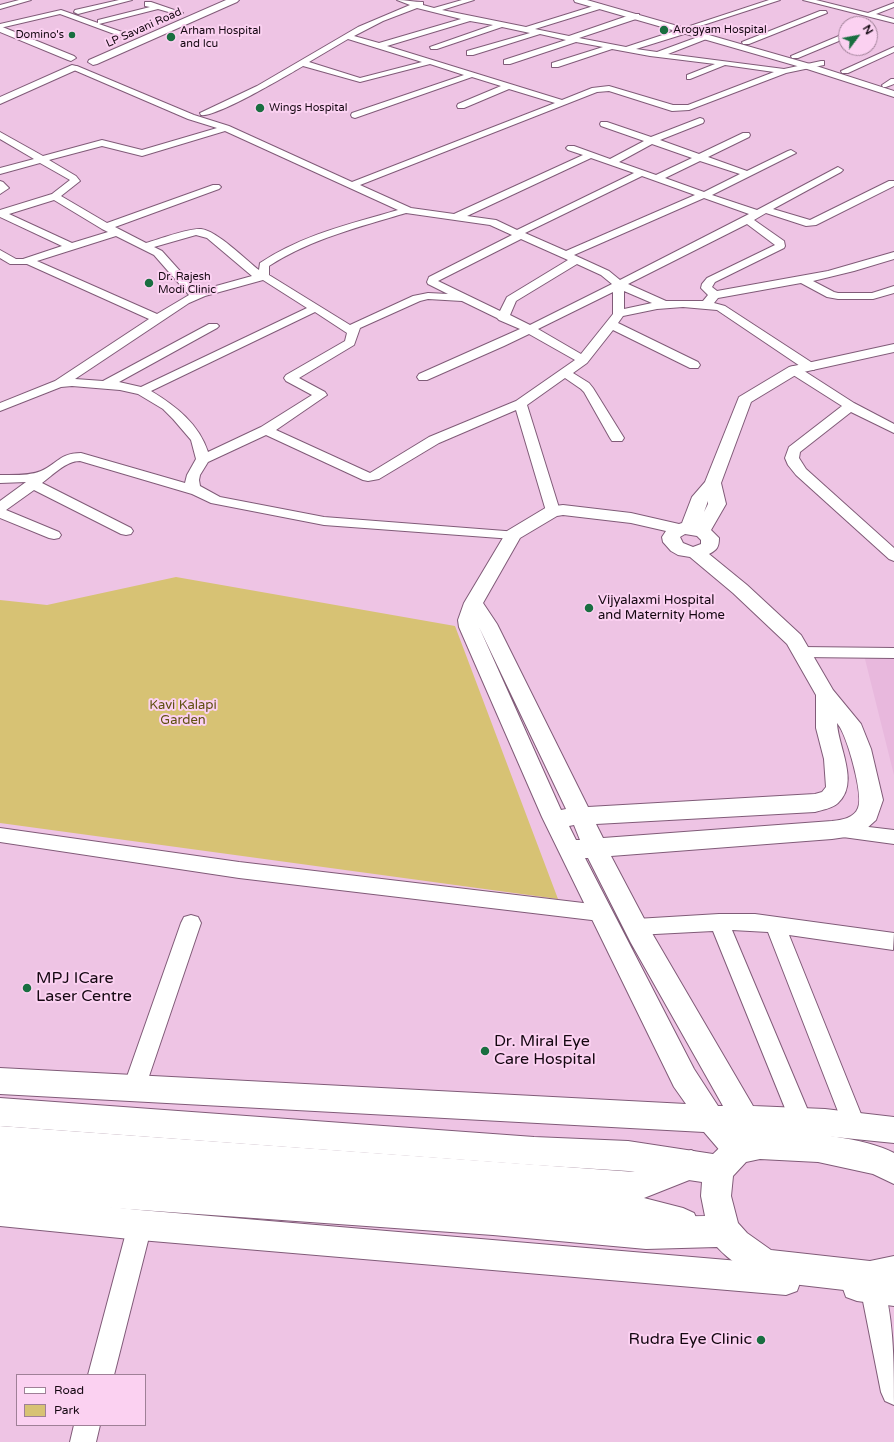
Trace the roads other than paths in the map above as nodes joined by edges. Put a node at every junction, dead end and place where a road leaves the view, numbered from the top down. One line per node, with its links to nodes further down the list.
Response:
1 (24, 0): 15 (street)
2 (128, 0): 20 (street)
3 (234, 0): 55 (main road, LP Savani Road)
4 (401, 0): 13 (street)
5 (470, 0): 18 (street)
6 (578, 0): 11 (street)
7 (776, 0): 33 (street)
8 (807, 0): 17 (street)
9 (144, 2): 16 (street)
10 (429, 2): 13 (street)
11 (598, 3): 23 (street); 33 (street); 34 (street)
12 (853, 3): 17 (street)
13 (417, 5): 18 (street); 37 (street)
14 (894, 5): 22 (street)
15 (0, 7)
16 (158, 7): 19 (street); 27 (street)
17 (840, 8): 22 (street)
18 (434, 10): 25 (street)
19 (183, 11): 24 (main road, LP Savani Road)
20 (78, 12)
21 (823, 13): 45 (street)
22 (868, 15): 28 (street)
23 (636, 16): 26 (street); 42 (street)
24 (166, 18)
25 (470, 18): 29 (street); 46 (street)
26 (654, 21): 31 (street); 33 (street)
27 (101, 22)
28 (894, 22)
29 (501, 25): 34 (street); 47 (street)
30 (0, 26): 36 (street)
31 (640, 26)
32 (0, 29): 55 (street)
33 (691, 29): 38 (street); 45 (street); 50 (street)
34 (525, 30): 35 (street)
35 (540, 32): 42 (street); 51 (street)
36 (128, 35): 43 (main road, LP Savani Road)
37 (347, 36): 46 (street); 58 (street)
38 (706, 36): 45 (street); 52 (street)
39 (0, 38): 55 (street)
40 (604, 38): 44 (street)
41 (838, 38): 53 (street)
42 (571, 39): 44 (street); 57 (street)
43 (112, 42)
44 (590, 42): 48 (street)
45 (745, 45): 53 (street); 54 (street); 61 (street)
46 (378, 46): 56 (street)
47 (434, 46)
48 (611, 47): 50 (street); 60 (street)
49 (894, 49): 63 (street)
50 (626, 50): 52 (street)
51 (470, 53)
52 (657, 55): 54 (street)
53 (795, 56): 59 (street)
54 (728, 57): 62 (street); 65 (street)
55 (79, 61): 68 (main road, LP Savani Road); 70 (main road, LP Savani Road); 73 (street); 77 (street)
56 (429, 62): 58 (street); 64 (street)
57 (507, 62)
58 (303, 63): 73 (street)
59 (821, 63): 61 (street); 63 (street)
60 (555, 65)
61 (807, 66): 62 (street); 69 (street)
62 (784, 71): 71 (street)
63 (845, 71): 66 (street)
64 (471, 75): 67 (street); 74 (street)
65 (690, 77)
66 (891, 84)
67 (509, 86): 71 (street); 72 (street)
68 (0, 92)
69 (894, 94)
70 (0, 101)
71 (564, 103): 94 (street)
72 (461, 106)
73 (204, 113): 77 (street)
74 (355, 115)
75 (700, 121): 80 (street)
76 (604, 124): 80 (street)
77 (226, 128): 85 (street); 94 (street)
78 (0, 134): 85 (street)
79 (746, 135): 84 (street)
80 (653, 140): 84 (street); 86 (street)
81 (571, 148): 83 (street)
82 (791, 153): 90 (street)
83 (591, 155): 86 (street); 102 (street)
84 (700, 157): 90 (street); 91 (street)
85 (42, 160): 87 (street); 98 (street)
86 (611, 162): 89 (street)
87 (2, 169)
88 (838, 170): 100 (street)
89 (642, 173): 91 (street); 106 (street)
90 (748, 174): 97 (street)
91 (657, 178): 97 (street)
92 (892, 183): 100 (street)
93 (0, 184): 96 (street)
94 (352, 185): 99 (street)
95 (216, 187): 104 (street)
96 (0, 191)
97 (704, 195): 100 (street); 111 (street)
98 (55, 196): 101 (street); 104 (street)
99 (406, 210): 102 (street); 113 (street)
100 (761, 212): 103 (street)
101 (0, 213): 108 (street)
102 (456, 217): 106 (street)
103 (747, 219): 115 (street); 117 (street)
104 (106, 227): 105 (street)
105 (117, 232): 107 (street); 108 (street)
106 (519, 234): 111 (street); 119 (street)
107 (147, 246): 113 (street); 118 (street)
108 (72, 247): 112 (street)
109 (0, 253): 112 (street)
110 (894, 255): 114 (street)
111 (571, 258): 115 (street); 124 (street)
112 (28, 261): 125 (street)
113 (262, 277): 118 (street); 122 (street)
114 (803, 280): 116 (street); 117 (street)
115 (618, 284): 120 (street); 123 (street); 128 (street)
116 (894, 289)
117 (714, 294): 121 (street)
118 (196, 296): 125 (street)
119 (461, 298): 124 (street); 129 (street)
120 (663, 304): 121 (street); 123 (street)
121 (705, 304): 133 (street)
122 (315, 308): 129 (street); 139 (street)
123 (619, 314): 126 (street)
124 (503, 318): 128 (street)
125 (158, 319): 137 (street)
126 (610, 324): 131 (street); 132 (street)
127 (213, 326): 138 (street)
128 (529, 329): 131 (street); 136 (street)
129 (354, 332): 144 (street)
130 (891, 347): 133 (street)
131 (583, 360): 135 (street)
132 (694, 365)
133 (810, 367): 134 (street)
134 (794, 370): 141 (street); 155 (street)
135 (565, 373): 140 (street); 145 (street)
136 (423, 377)
137 (58, 384): 138 (street); 142 (street)
138 (105, 384): 139 (street)
139 (142, 391): 146 (street)
140 (520, 404): 144 (street); 152 (street)
141 (850, 406): 143 (street); 159 (street)
142 (0, 407)
143 (894, 429)
144 (266, 430): 146 (street)
145 (617, 438)
146 (203, 459): 150 (street)
147 (46, 474): 148 (street); 149 (street); 150 (street)
148 (0, 479)
149 (33, 484): 151 (street); 154 (street)
150 (193, 490): 156 (street)
151 (0, 508)
152 (553, 511): 155 (street); 156 (street)
153 (0, 513): 157 (street)
154 (126, 531)
155 (685, 531): 158 (street); 158 (street)
156 (513, 535): 160 (street)
157 (54, 536)
158 (696, 552): 161 (street)
159 (894, 556)
160 (473, 603): 164 (street); 165 (street)
161 (801, 652): 162 (street); 163 (street)
162 (894, 653)
163 (826, 695): 164 (street); 166 (street)
164 (581, 816): 165 (street); 169 (street)
165 (553, 817): 170 (street)
166 (835, 830): 168 (street); 169 (street)
167 (0, 835): 171 (street)
168 (894, 837)
169 (594, 848): 170 (street); 175 (street)
170 (569, 850): 171 (street)
171 (600, 913): 181 (street)
172 (719, 922): 174 (street); 175 (street); 182 (street)
173 (191, 923): 178 (street)
174 (775, 925): 176 (street); 183 (street)
175 (636, 927): 180 (street)
176 (893, 941)
177 (0, 1081): 178 (street)
178 (134, 1088): 181 (street)
179 (0, 1112): 186 (main road)
180 (745, 1118): 181 (street); 182 (street); 186 (street)
181 (711, 1119): 186 (street)
182 (801, 1120): 183 (street)
183 (854, 1124): 184 (street)
184 (894, 1130)
185 (0, 1140): 186 (main road)
186 (727, 1158): 188 (main road); 192 (main road)
187 (0, 1165): 192 (main road)
188 (894, 1169)
189 (0, 1185): 192 (main road)
190 (0, 1211): 191 (street)
191 (140, 1225): 193 (street); 194 (street)
192 (716, 1231): 193 (main road)
193 (882, 1282): 195 (street)
194 (101, 1374)
195 (894, 1392)
196 (87, 1426): 197 (street)
197 (83, 1442)

